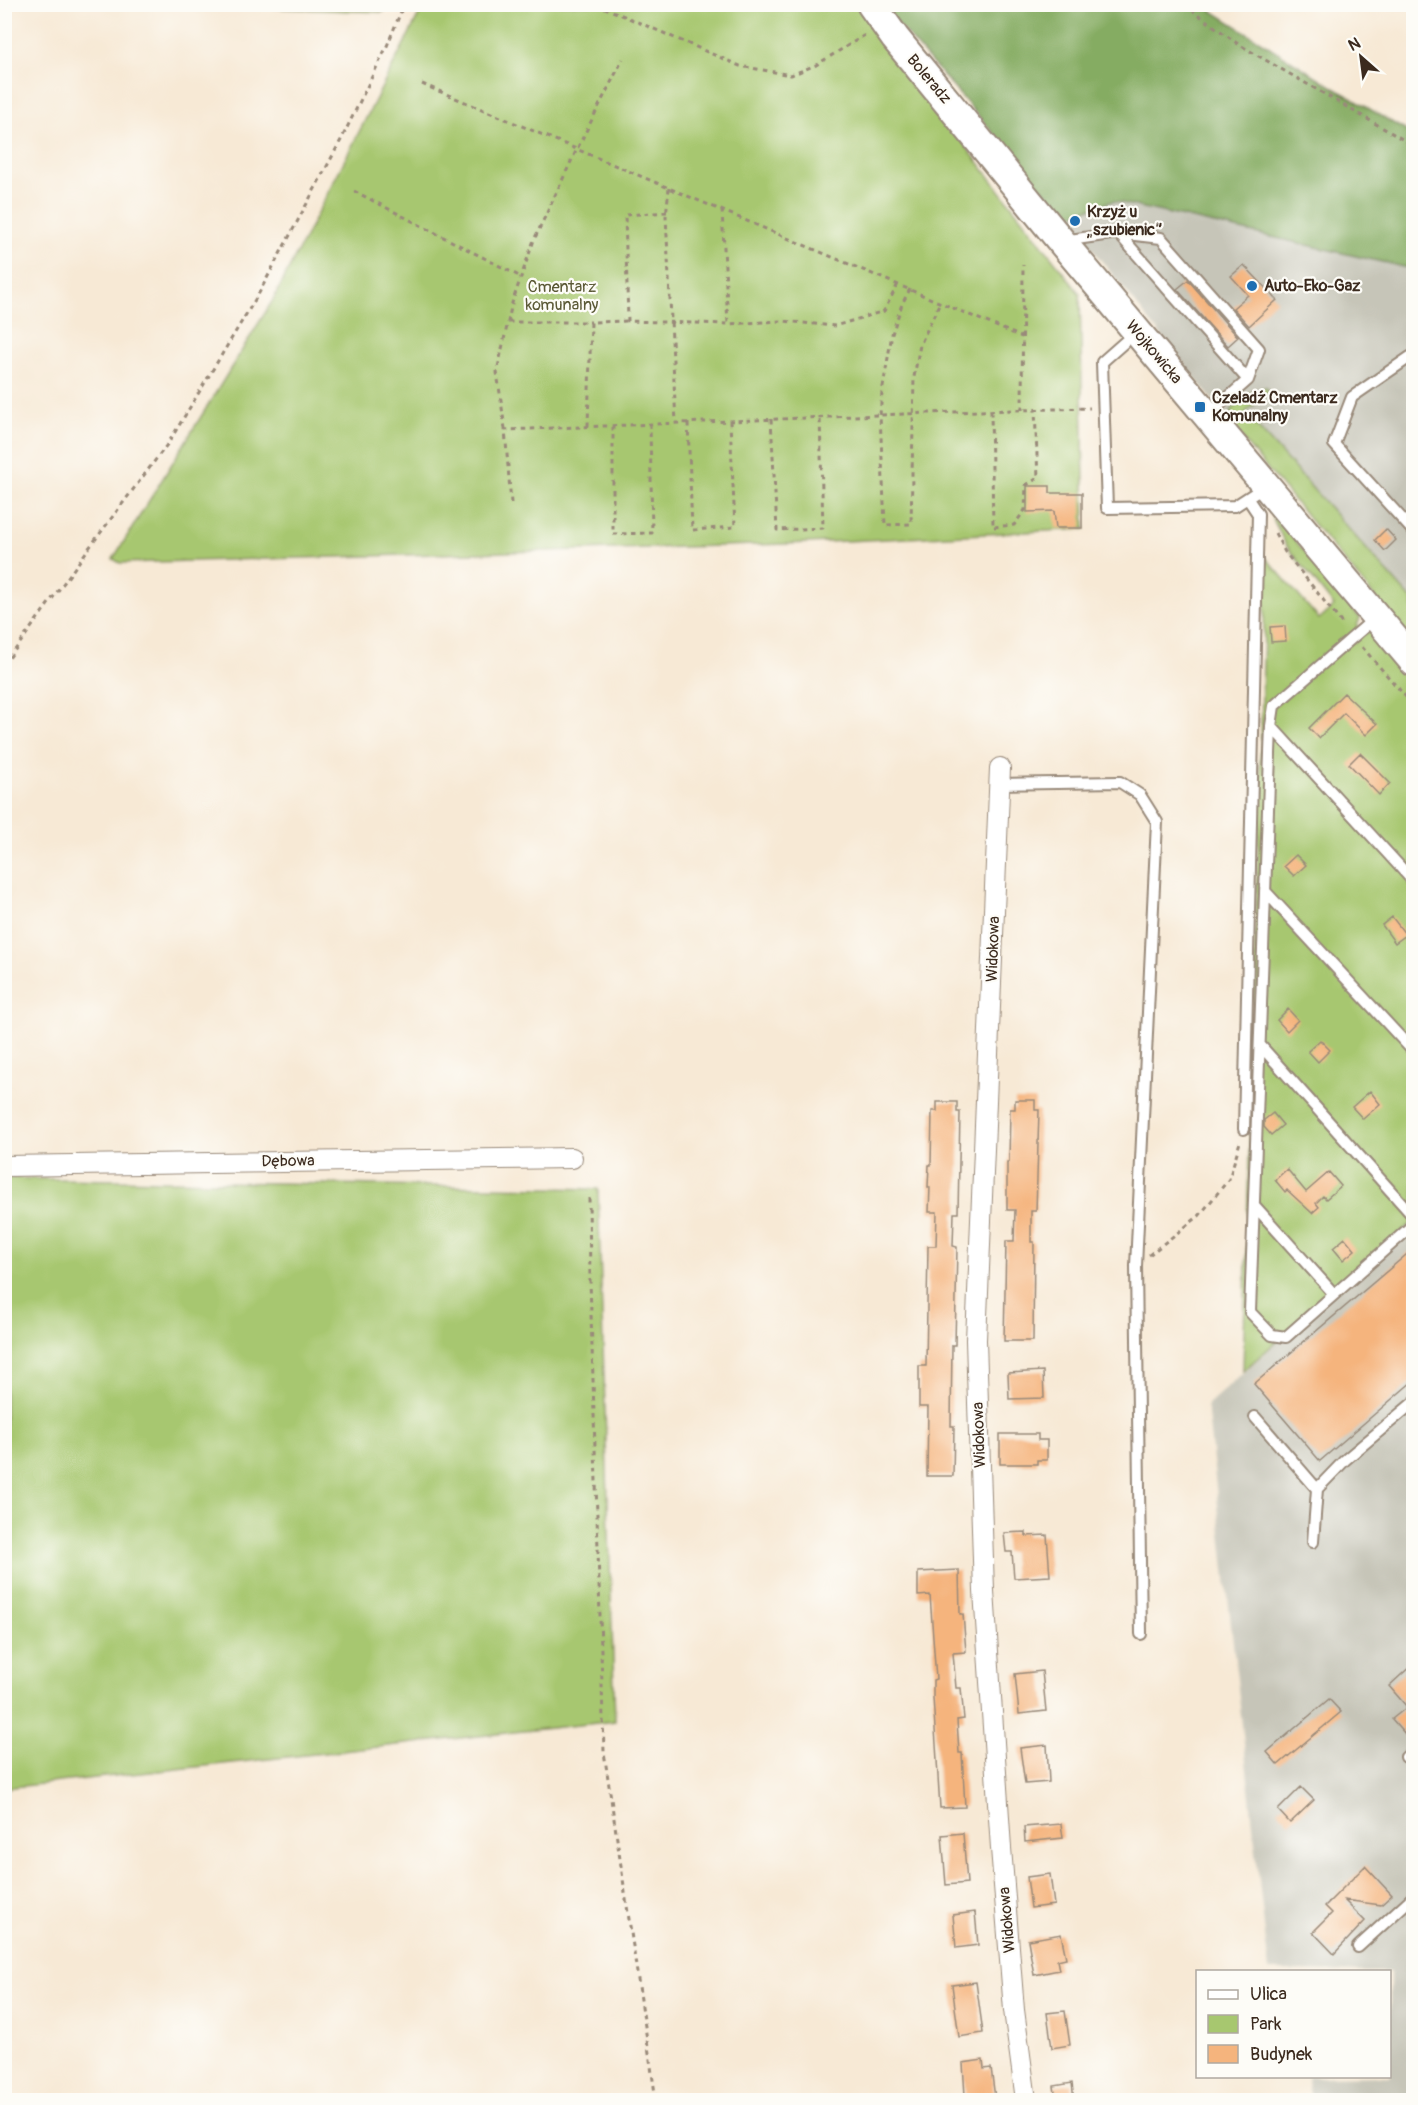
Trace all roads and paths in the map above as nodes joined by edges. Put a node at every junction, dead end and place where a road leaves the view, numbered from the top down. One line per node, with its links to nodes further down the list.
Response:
1 (404, 4): 53 (path)
2 (596, 4): 4 (path)
3 (1184, 4): 7 (path)
4 (878, 14): 9 (street, Boleradz)
5 (622, 58): 8 (path)
6 (422, 84): 8 (path)
7 (1413, 146)
8 (577, 149): 10 (path); 17 (path)
9 (989, 152): 15 (street, Wojkowicka)
10 (669, 188): 12 (path); 13 (path)
11 (354, 191): 17 (path)
12 (722, 210): 18 (path); 25 (path)
13 (667, 212): 21 (path); 24 (path)
14 (1118, 233): 15 (lane); 29 (lane); 29 (lane)
15 (1061, 241): 26 (street, Wojkowicka)
16 (1023, 265): 27 (path)
17 (521, 278): 22 (path)
18 (898, 284): 19 (path); 25 (path)
19 (910, 289): 20 (path); 35 (path)
20 (940, 302): 27 (path); 34 (path)
21 (628, 321): 23 (path); 24 (path)
22 (508, 322): 23 (path); 45 (path)
23 (591, 322): 44 (path)
24 (671, 322): 25 (path); 40 (path)
25 (728, 324)
26 (1137, 332): 30 (lane); 36 (street, Wojkowicka)
27 (1022, 337): 31 (path)
28 (1413, 357): 49 (lane)
29 (1248, 380): 36 (lane)
30 (1104, 408): 32 (path); 46 (lane)
31 (1022, 410): 32 (path); 33 (path)
32 (1035, 410): 33 (path)
33 (991, 411): 34 (path)
34 (912, 414): 35 (path); 35 (path)
35 (880, 415): 37 (path)
36 (1207, 416): 46 (street, Wojkowicka)
37 (820, 417): 38 (path); 38 (path)
38 (771, 419): 39 (path)
39 (730, 421): 41 (path); 41 (path)
40 (676, 423): 41 (path); 42 (path)
41 (688, 423)
42 (650, 424): 43 (path); 43 (path)
43 (613, 426): 44 (path)
44 (588, 427): 45 (path)
45 (505, 430): 47 (path)
46 (1255, 494): 50 (street, Wojkowicka); 61 (lane)
47 (511, 503)
48 (1272, 527): 51 (path)
49 (1413, 532)
50 (1376, 617): 51 (lane); 52 (street, Wojkowicka)
51 (1352, 637): 54 (path); 55 (lane)
52 (1413, 662)
53 (4, 665)
54 (1413, 706)
55 (1271, 726): 57 (lane); 58 (lane)
56 (1000, 776): 68 (lane); 78 (street, Widokowa)
57 (1413, 882)
58 (1265, 891): 59 (lane); 60 (lane)
59 (1260, 1045): 65 (lane); 66 (lane)
60 (1413, 1052)
61 (1244, 1129): 68 (path)
62 (572, 1158): 63 (street, Dębowa)
63 (4, 1166)
64 (589, 1198): 77 (path)
65 (1254, 1205): 69 (lane); 69 (lane)
66 (1413, 1217)
67 (1413, 1224): 69 (lane)
68 (1136, 1266): 74 (lane)
69 (1334, 1294)
70 (1413, 1402): 72 (lane)
71 (1256, 1417): 72 (lane)
72 (1317, 1489): 73 (lane)
73 (1313, 1542)
74 (1141, 1634)
75 (1413, 1896): 76 (lane)
76 (1358, 1947)
77 (656, 2100)
78 (1026, 2100)

